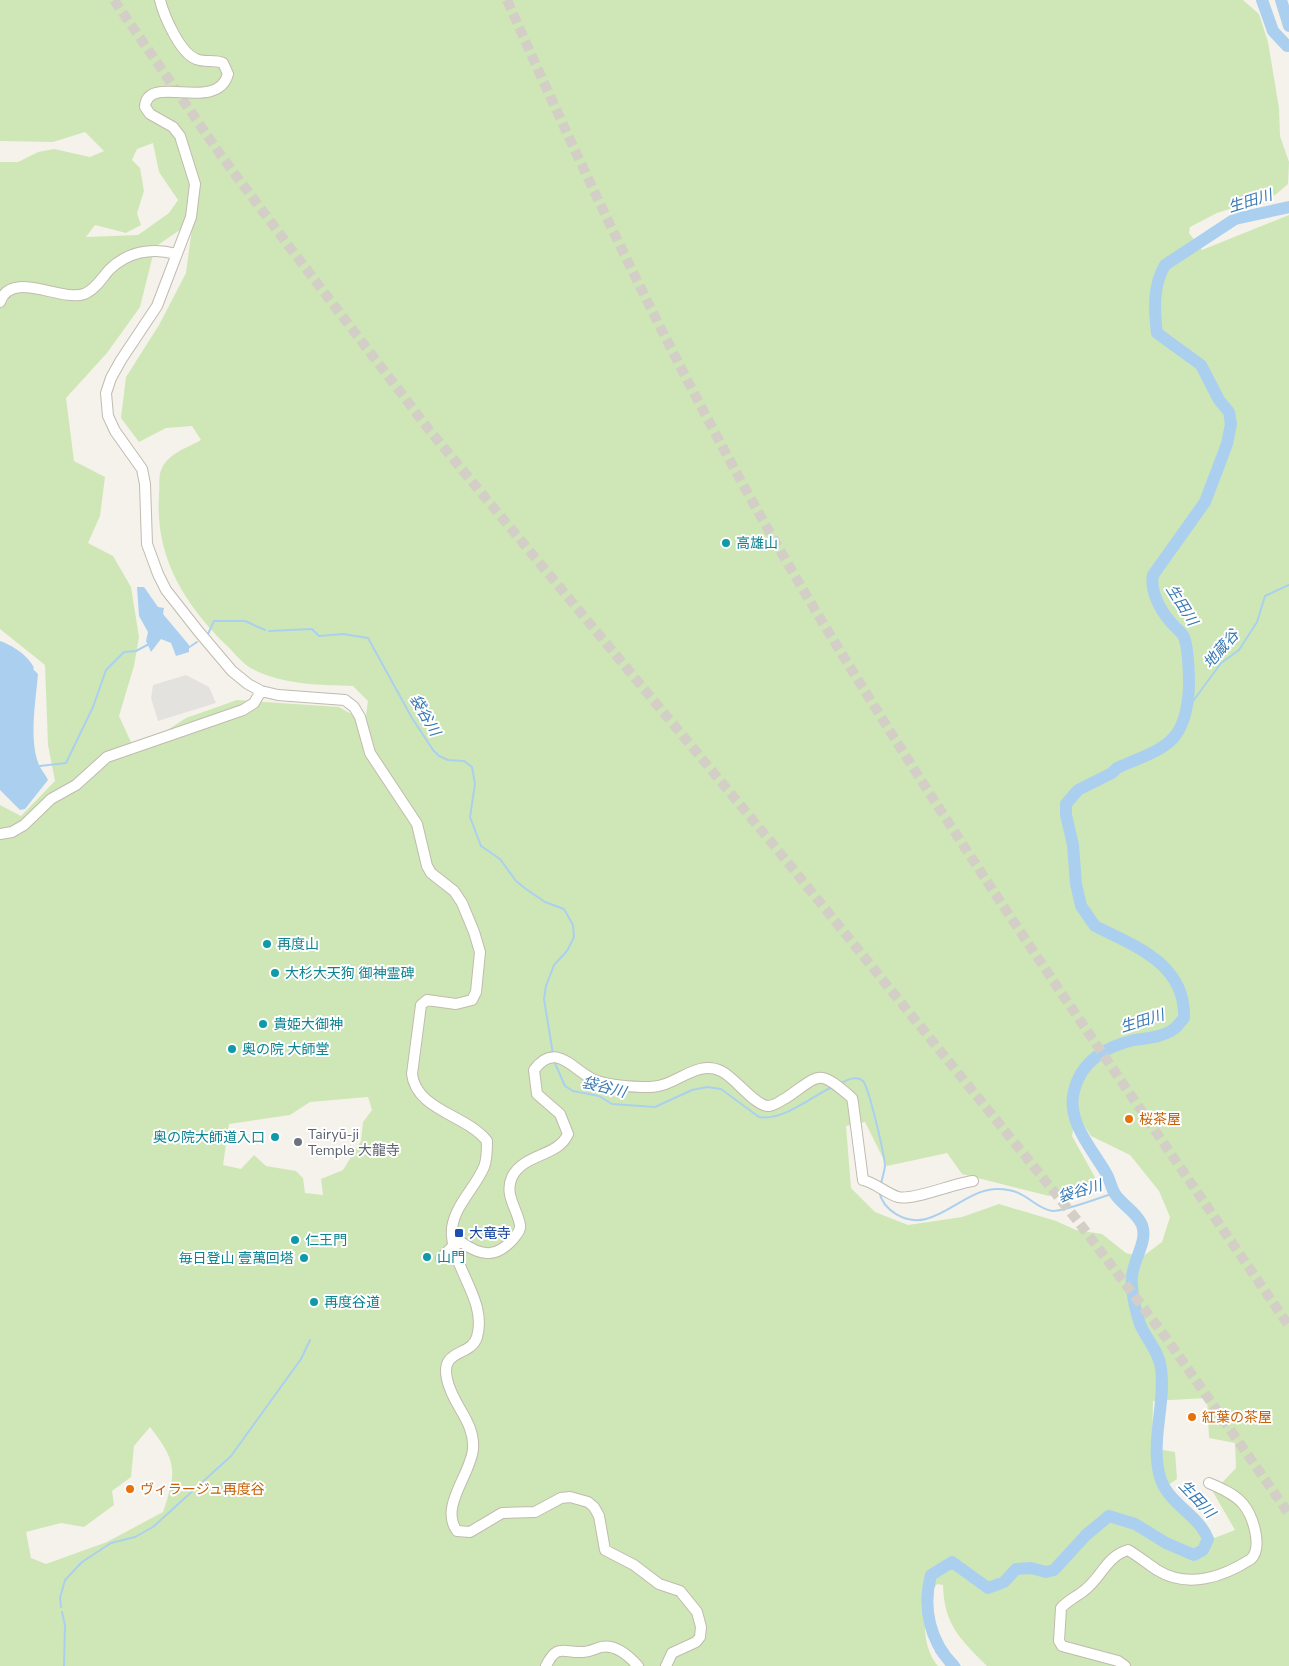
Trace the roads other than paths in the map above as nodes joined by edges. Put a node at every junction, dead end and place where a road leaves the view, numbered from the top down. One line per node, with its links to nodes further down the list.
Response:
1 (160, 0): 2 (street)
2 (176, 254): 3 (street); 4 (street)
3 (0, 302)
4 (261, 691): 5 (street); 7 (street)
5 (0, 834)
6 (973, 1181): 7 (street)
7 (453, 1246): 8 (street); 12 (street)
8 (440, 1258)
9 (1209, 1483): 13 (street)
10 (546, 1666): 11 (street)
11 (638, 1666)
12 (666, 1666)
13 (1125, 1666)

